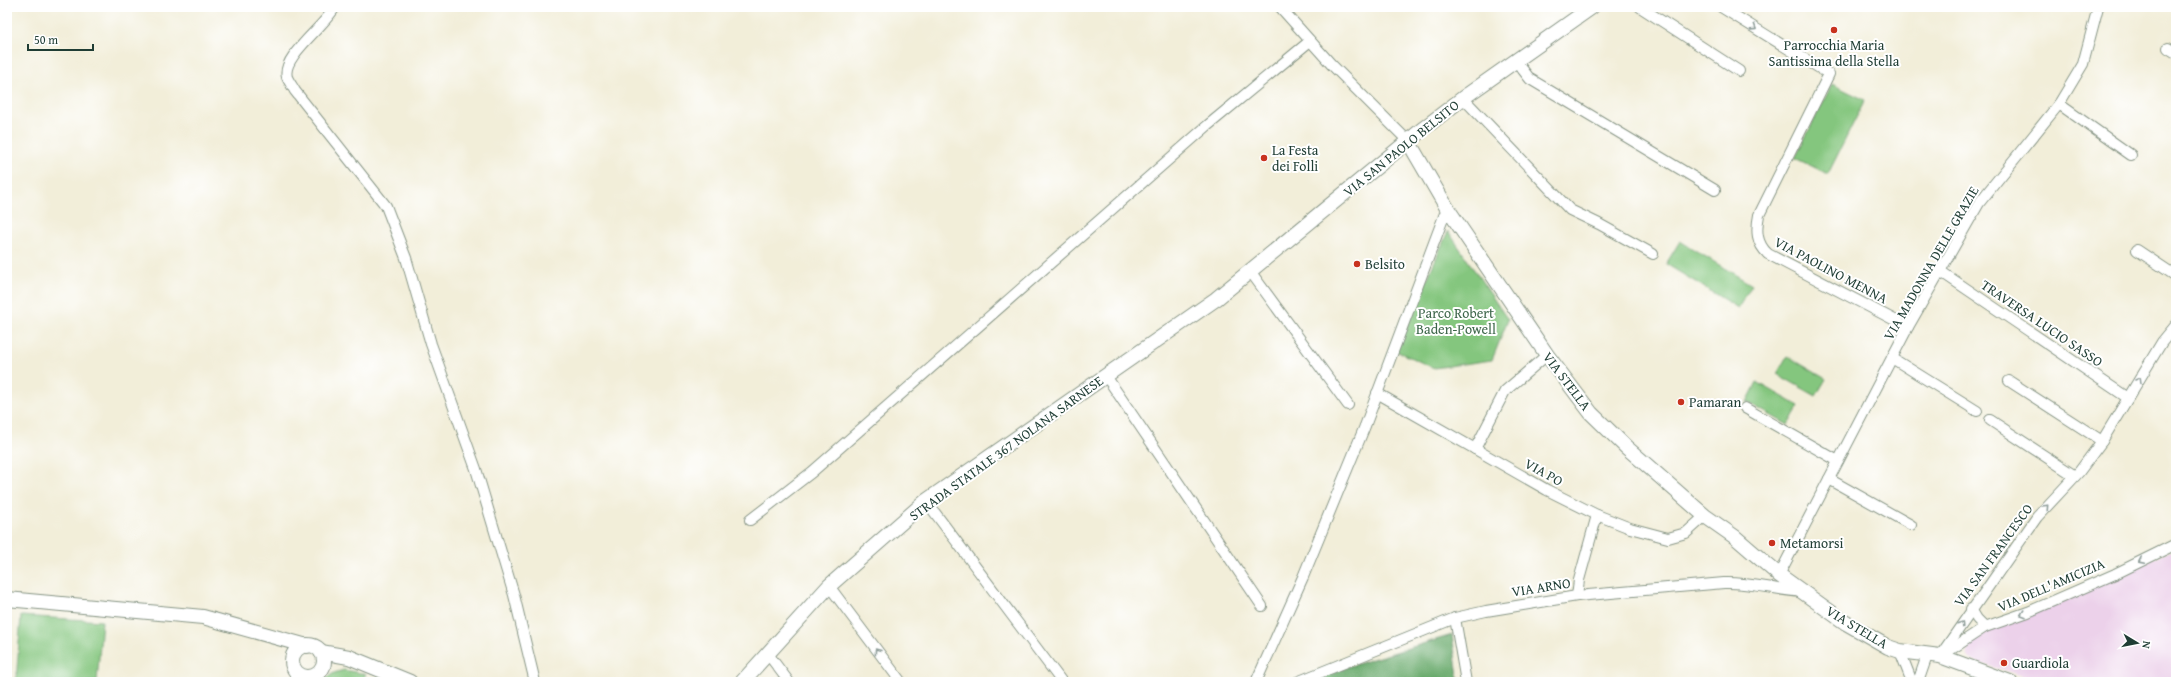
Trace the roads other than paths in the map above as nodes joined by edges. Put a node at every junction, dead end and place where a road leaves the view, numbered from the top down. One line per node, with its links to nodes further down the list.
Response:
1 (335, 7): 65 (street)
2 (1280, 7): 7 (street)
3 (1592, 7): 8 (main road, VIA SAN PAOLO BELSITO)
4 (1640, 7): 9 (street)
5 (1721, 7): 23 (street, VIA PAOLINO MENNA, one-way to 23)
6 (2098, 7): 11 (street, VIA MADONNA DELLE GRAZIE)
7 (1310, 41): 12 (street); 42 (street)
8 (1516, 61): 10 (main road, VIA SAN PAOLO BELSITO); 14 (street)
9 (1739, 71)
10 (1463, 98): 12 (main road, VIA SAN PAOLO BELSITO); 17 (street)
11 (2058, 104): 13 (street); 19 (street, VIA MADONNA DELLE GRAZIE)
12 (1408, 141): 15 (main road, VIA STELLA); 18 (main road, VIA SAN PAOLO BELSITO)
13 (2131, 155)
14 (1715, 190)
15 (1447, 208): 24 (main road, VIA STELLA); 28 (street)
16 (2137, 250): 20 (street)
17 (1653, 254)
18 (1250, 271): 21 (main road, VIA SAN PAOLO BELSITO); 30 (street)
19 (1940, 272): 23 (street, VIA MADONNA DELLE GRAZIE); 29 (street, TRAVERSA LUCIO SASSO)
20 (2176, 276)
21 (1216, 299): 26 (main road, STRADA STATALE 367 NOLANA SARNESE)
22 (2176, 325): 29 (street, VIA SAN FRANCESCO, one-way to 22)
23 (1908, 327): 25 (street, VIA MADONNA DELLE GRAZIE)
24 (1547, 355): 35 (street); 41 (main road, VIA STELLA)
25 (1892, 358): 32 (street); 36 (street, VIA MADONNA DELLE GRAZIE)
26 (1106, 376): 39 (main road, STRADA STATALE 367 NOLANA SARNESE); 50 (street)
27 (2009, 381): 34 (street)
28 (1377, 393): 35 (street, VIA PO); 70 (street)
29 (2128, 398): 34 (street, VIA SAN FRANCESCO)
30 (1348, 405)
31 (1745, 408): 36 (street)
32 (1977, 411)
33 (1990, 420): 37 (street)
34 (2102, 441): 37 (street, VIA SAN FRANCESCO)
35 (1475, 449): 40 (street, VIA PO)
36 (1838, 461): 38 (street, VIA MADONNA DELLE GRAZIE)
37 (2075, 476): 51 (street, VIA SAN FRANCESCO, one-way to 37)
38 (1830, 479): 43 (street); 45 (street, VIA MADONNA DELLE GRAZIE)
39 (926, 501): 46 (main road, STRADA STATALE 367 NOLANA SARNESE); 69 (street)
40 (1597, 515): 41 (street, VIA PO); 48 (street)
41 (1705, 516): 45 (main road, VIA STELLA)
42 (750, 520)
43 (1911, 525)
44 (2176, 544): 53 (street, VIA DELL'AMICIZIA, one-way to 53)
45 (1779, 575): 47 (main road, VIA STELLA)
46 (829, 586): 58 (main road, STRADA STATALE 367 NOLANA SARNESE); 68 (street, one-way to 46)
47 (1802, 592): 48 (street, VIA ARNO); 56 (main road, VIA STELLA)
48 (1577, 596): 52 (street, VIA ARNO)
49 (7, 599): 54 (main road)
50 (1262, 606)
51 (1971, 609): 53 (street); 59 (street, VIA SAN FRANCESCO, one-way to 51)
52 (1455, 618): 71 (street, VIA ARNO); 72 (street)
53 (1985, 627): 59 (street, VIA DELL'AMICIZIA)
54 (271, 635): 55 (main road); 61 (main road)
55 (307, 646): 57 (main road); 61 (main road)
56 (1900, 651): 59 (main road, VIA STELLA); 73 (street)
57 (321, 652): 60 (main road); 62 (main road)
58 (768, 654): 66 (main road, STRADA STATALE 367 NOLANA SARNESE); 67 (street)
59 (1934, 655): 74 (street, VIA SAN FRANCESCO); 75 (main road, VIA STELLA)
60 (358, 661): 62 (main road); 64 (main road)
61 (293, 665): 62 (main road); 63 (main road)
62 (314, 678)
63 (292, 682)
64 (410, 682)
65 (535, 682)
66 (742, 682)
67 (789, 682)
68 (901, 682)
69 (1062, 682)
70 (1256, 682)
71 (1297, 682)
72 (1466, 682)
73 (1912, 682)
74 (1918, 682)
75 (2010, 682)

